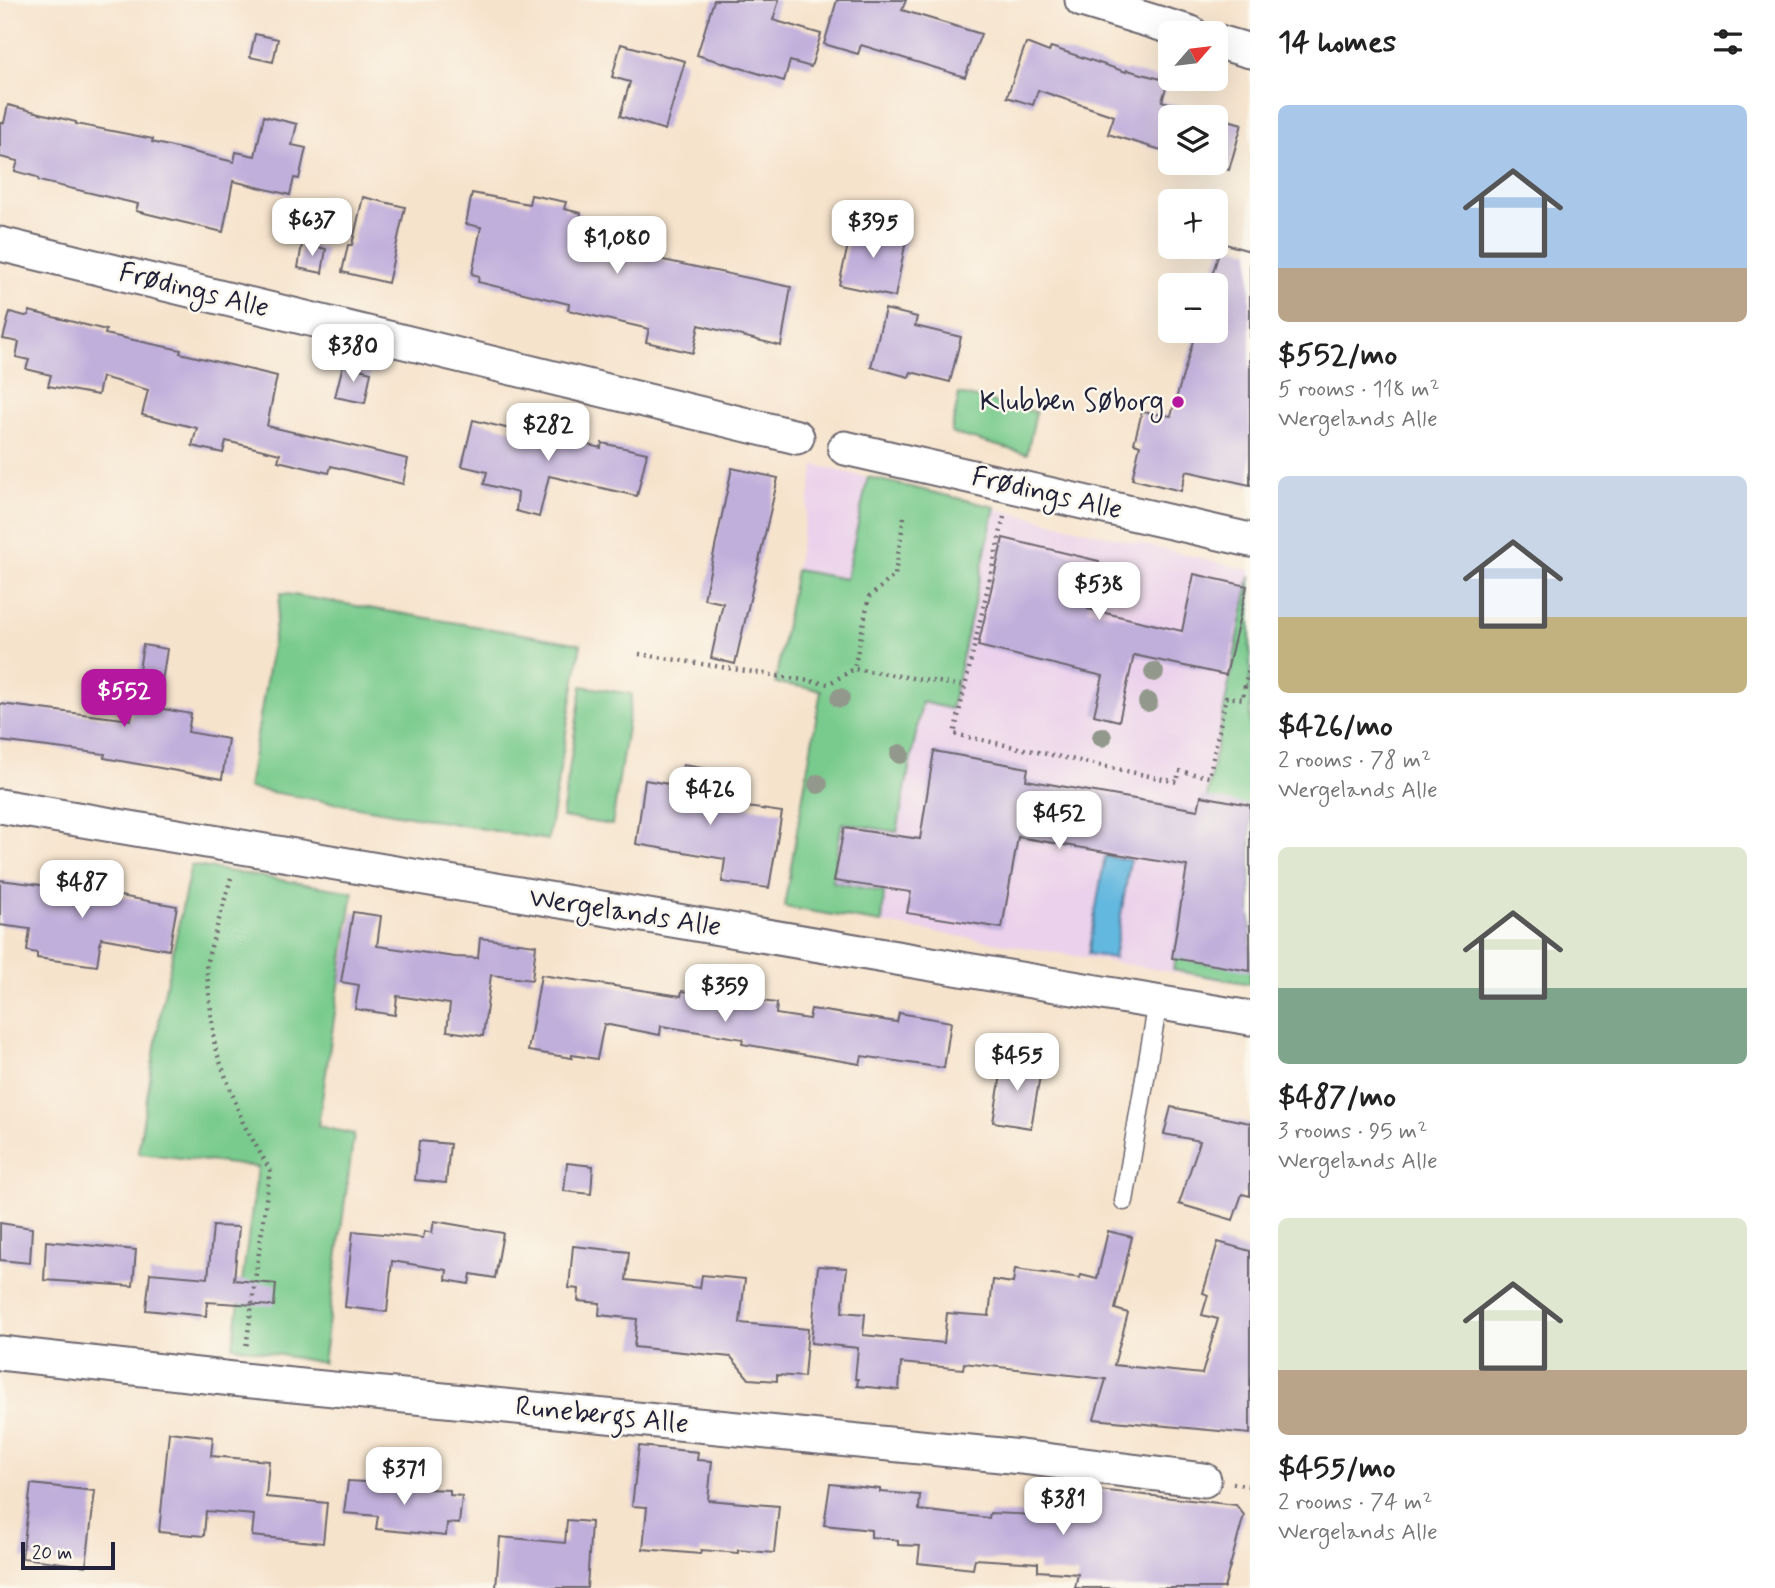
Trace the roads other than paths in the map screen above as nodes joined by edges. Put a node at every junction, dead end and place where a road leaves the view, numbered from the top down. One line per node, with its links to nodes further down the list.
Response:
1 (1082, 0): 2 (street)
2 (1158, 23)
3 (1228, 45): 4 (street)
4 (1250, 51)
5 (0, 244): 6 (street, Frødings Alle)
6 (797, 437)
7 (845, 448): 8 (street, Frødings Alle)
8 (1250, 540)
9 (0, 806): 10 (street, Wergelands Alle)
10 (1158, 1002): 11 (street, Wergelands Alle); 12 (lane)
11 (1250, 1018)
12 (1124, 1201)
13 (0, 1353): 14 (street, Runebergs Alle)
14 (1205, 1480)

